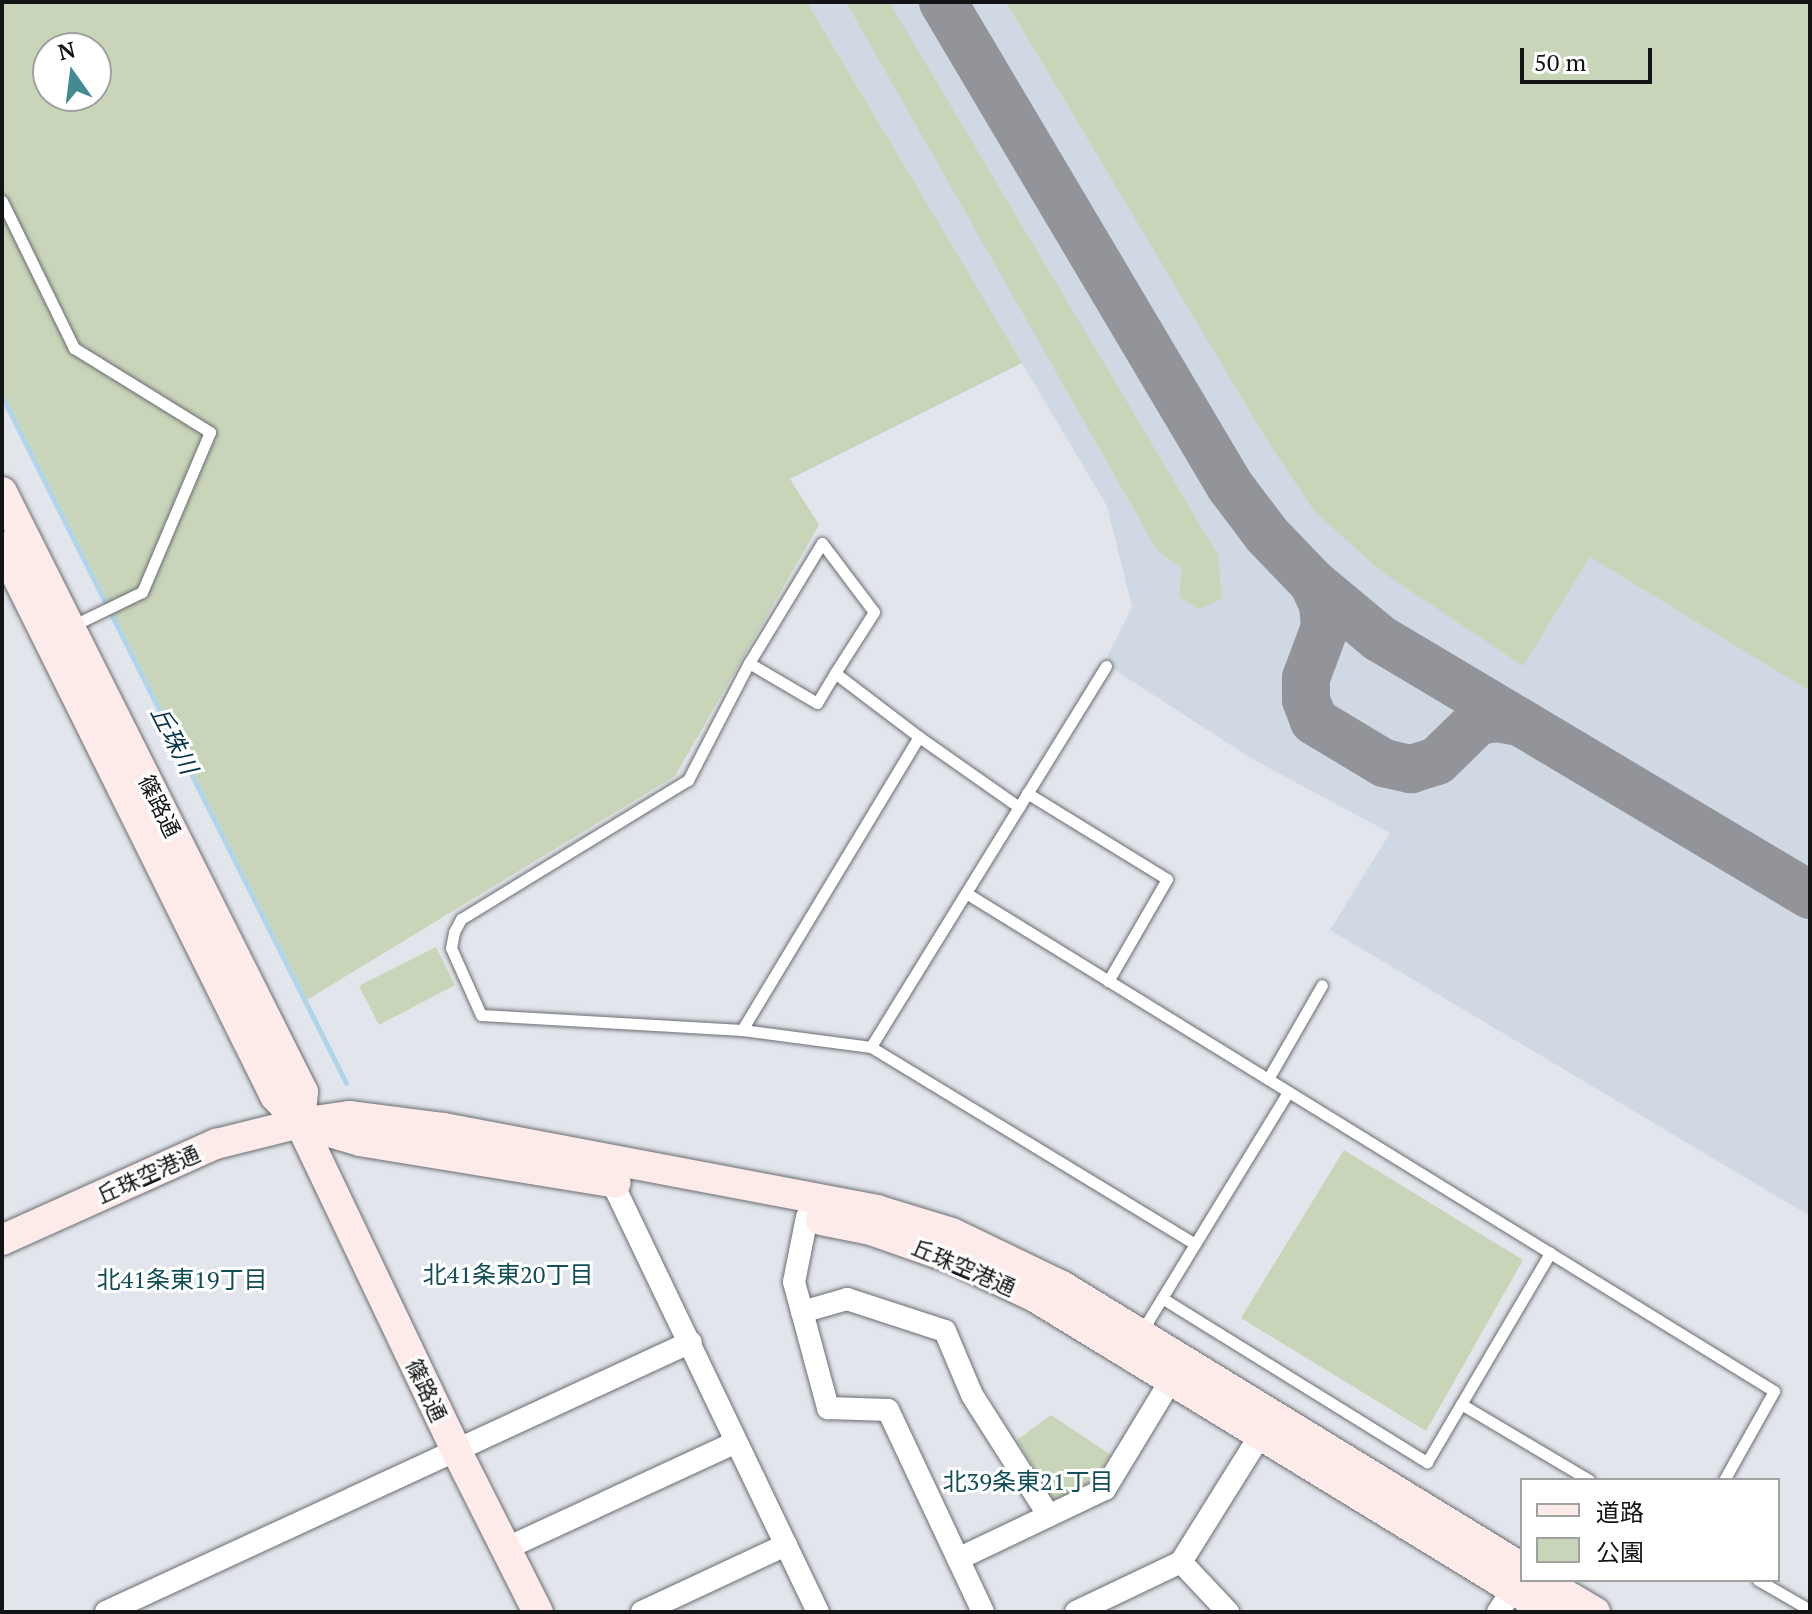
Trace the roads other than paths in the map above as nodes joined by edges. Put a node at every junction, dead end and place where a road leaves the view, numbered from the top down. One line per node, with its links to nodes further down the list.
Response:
1 (2, 201): 4 (lane)
2 (2, 492): 4 (main road, 篠路通)
3 (2, 546): 4 (main road, 篠路通)
4 (69, 627): 18 (main road, 篠路通)
5 (749, 663): 7 (lane); 7 (lane); 14 (lane)
6 (1106, 666): 9 (lane)
7 (835, 673): 8 (lane)
8 (919, 737): 10 (lane); 14 (lane)
9 (1027, 793): 10 (lane); 12 (lane)
10 (1019, 807): 11 (lane)
11 (966, 893): 12 (lane); 15 (lane)
12 (1108, 981): 16 (lane)
13 (1322, 985): 16 (lane)
14 (742, 1030): 15 (lane)
15 (871, 1047): 22 (lane)
16 (1268, 1079): 17 (lane)
17 (1288, 1092): 22 (lane); 23 (lane)
18 (300, 1123): 19 (main road, 丘珠空港通); 21 (main road, 丘珠空港通); 32 (main road, 篠路通)
19 (615, 1172): 20 (main road, 丘珠空港通); 26 (street); 27 (main road, 丘珠空港通)
20 (807, 1217): 25 (street); 27 (main road, 丘珠空港通)
21 (2, 1240)
22 (1195, 1244): 24 (lane)
23 (1550, 1253): 29 (lane); 34 (lane)
24 (1162, 1298): 27 (lane); 29 (lane)
25 (802, 1312): 35 (street); 38 (street)
26 (691, 1342): 31 (street); 32 (street)
27 (1134, 1344): 28 (main road, 丘珠空港通); 41 (main road, 丘珠空港通)
28 (1171, 1380): 30 (main road, 丘珠空港通); 35 (street)
29 (1461, 1404): 33 (lane)
30 (1261, 1434): 39 (street); 41 (main road, 丘珠空港通)
31 (736, 1442): 36 (street); 37 (street)
32 (456, 1450): 37 (main road, 篠路通); 43 (street)
33 (1586, 1478)
34 (1725, 1478)
35 (1049, 1516): 38 (street)
36 (786, 1545): 45 (street); 46 (street)
37 (507, 1548): 44 (main road, 篠路通)
38 (958, 1559): 47 (street)
39 (1181, 1562): 48 (street); 49 (street)
40 (1761, 1582): 42 (lane)
41 (1519, 1585): 50 (main road, 丘珠空港通); 51 (main road, 丘珠空港通)
42 (1810, 1610)
43 (106, 1612)
44 (538, 1612)
45 (642, 1612)
46 (818, 1612)
47 (983, 1612)
48 (1076, 1612)
49 (1228, 1612)
50 (1550, 1612)
51 (1595, 1612)

